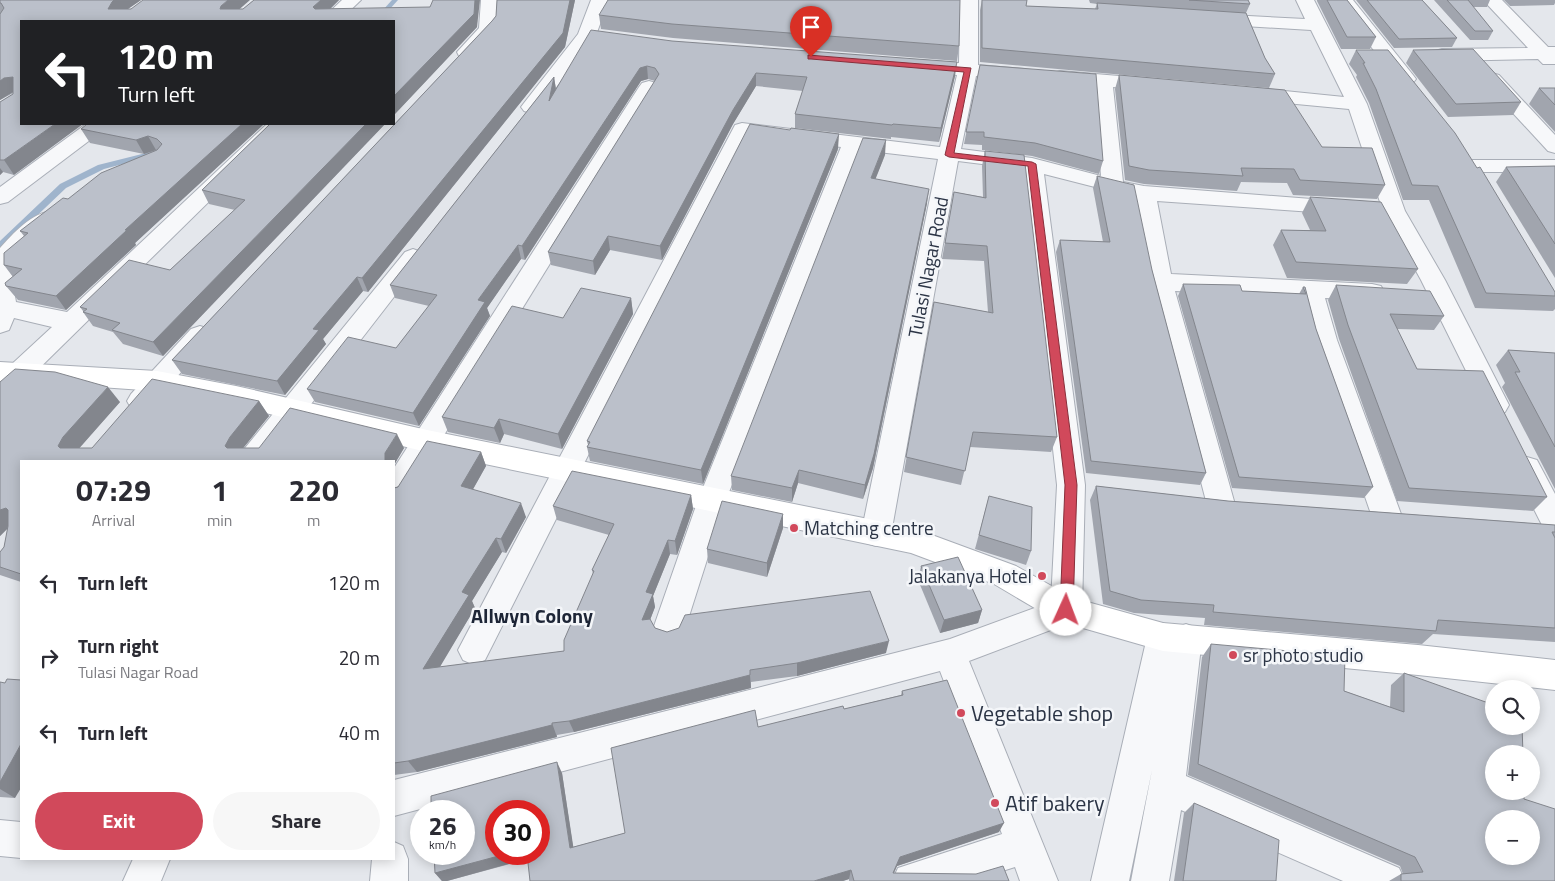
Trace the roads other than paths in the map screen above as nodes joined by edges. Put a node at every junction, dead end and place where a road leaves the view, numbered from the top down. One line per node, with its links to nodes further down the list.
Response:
1 (352, 0): 9 (street)
2 (490, 0): 16 (street)
3 (600, 0): 24 (street)
4 (1305, 0): 10 (street)
5 (1344, 0): 13 (street)
6 (1492, 0): 14 (street)
7 (969, 2): 17 (street, Tulasi Nagar Road)
8 (1190, 17): 10 (street)
9 (330, 20)
10 (1317, 25): 13 (street)
11 (1451, 34): 12 (street)
12 (1469, 55): 13 (street); 14 (street); 28 (street)
13 (1379, 56): 22 (street); 23 (street)
14 (1551, 57)
15 (899, 64): 17 (street)
16 (451, 67)
17 (968, 70): 18 (street); 29 (street, Tulasi Nagar Road)
18 (1103, 80): 19 (street); 35 (street)
19 (1171, 86)
20 (649, 87): 52 (street)
21 (1240, 93): 23 (street)
22 (1419, 96)
23 (1357, 104): 39 (street)
24 (519, 122)
25 (98, 125): 34 (street)
26 (277, 125): 45 (street)
27 (853, 143): 29 (street); 55 (street); 60 (street)
28 (1555, 147)
29 (949, 155): 30 (street); 69 (street, Tulasi Nagar Road)
30 (1032, 164): 35 (street); 56 (street)
31 (1555, 166): 32 (street)
32 (1472, 167)
33 (0, 176): 34 (street)
34 (23, 178): 37 (street)
35 (1113, 186): 36 (street)
36 (1144, 192): 39 (street); 41 (street)
37 (0, 197)
38 (68, 204): 44 (street)
39 (1378, 210): 43 (street)
40 (427, 239): 49 (street)
41 (1161, 282): 42 (street); 61 (street)
42 (1310, 289): 43 (street); 64 (street)
43 (1440, 296): 51 (street)
44 (3, 317): 45 (street)
45 (71, 322): 47 (street)
46 (210, 324): 48 (street)
47 (6, 378): 48 (street)
48 (157, 380): 49 (street); 50 (street)
49 (292, 410): 52 (street); 54 (street)
50 (125, 417)
51 (1506, 427)
52 (427, 441): 55 (street); 58 (street)
53 (1520, 453): 66 (street)
54 (252, 460)
55 (568, 468): 60 (street); 73 (street)
56 (1071, 485): 57 (street); 70 (street)
57 (1101, 488)
58 (395, 490)
59 (1190, 498): 61 (street)
60 (712, 500): 69 (street); 71 (street)
61 (1220, 501): 62 (street)
62 (1250, 503)
63 (1357, 512): 64 (street)
64 (1386, 514): 65 (street)
65 (1416, 516)
66 (1555, 522)
67 (1525, 525): 68 (street)
68 (1555, 527)
69 (876, 534): 70 (street)
70 (1066, 610): 72 (street); 74 (street)
71 (669, 630)
72 (1175, 637): 75 (street); 76 (street); 88 (street)
73 (474, 650)
74 (950, 654): 77 (street); 80 (street)
75 (1555, 675)
76 (1167, 786): 83 (street); 89 (street)
77 (395, 798)
78 (0, 838): 79 (street)
79 (20, 840)
80 (1024, 846): 86 (street); 87 (street)
81 (152, 860): 84 (street)
82 (390, 860): 85 (street)
83 (1378, 880)
84 (142, 881)
85 (388, 881)
86 (911, 881)
87 (1039, 881)
88 (1110, 881)
89 (1150, 881)

